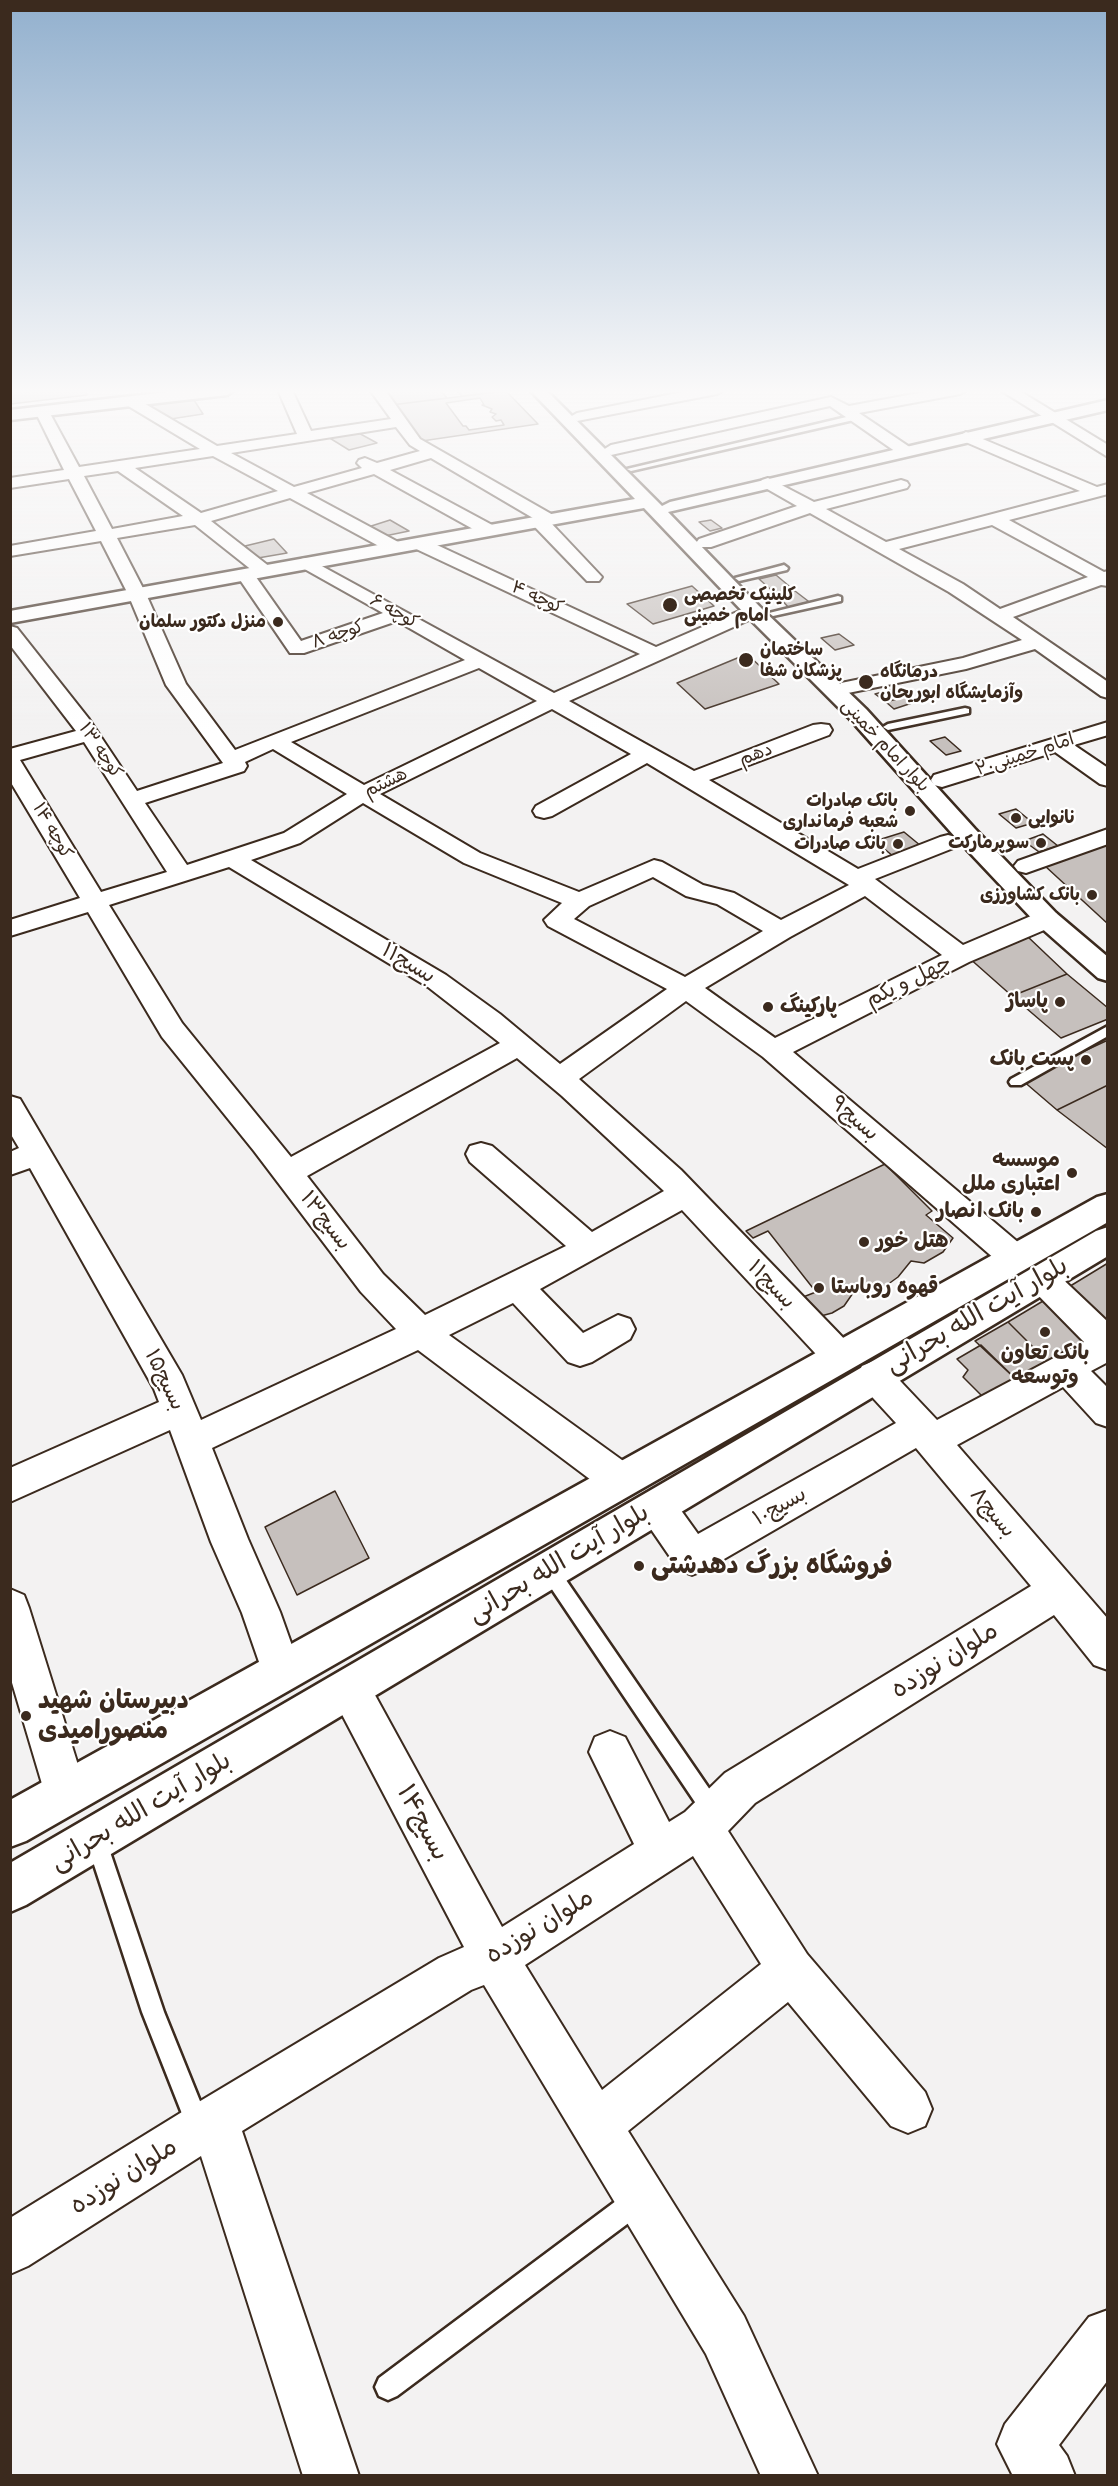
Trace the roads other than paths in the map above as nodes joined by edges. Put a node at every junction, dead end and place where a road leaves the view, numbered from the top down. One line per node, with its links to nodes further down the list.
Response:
1 (92, 506): 18 (street)
2 (179, 506): 14 (street)
3 (243, 506): 14 (street)
4 (321, 506): 21 (street)
5 (445, 506): 17 (street)
6 (521, 506): 16 (street)
7 (624, 506): 16 (main road)
8 (651, 506): 32 (main road, بلوار امام خمینی)
9 (673, 506): 12 (main road)
10 (816, 506): 13 (street)
11 (1042, 506): 15 (street)
12 (669, 507): 20 (main road, بلوار امام خمینی)
13 (812, 507): 20 (street); 22 (street)
14 (198, 519): 18 (street); 26 (street)
15 (994, 519): 22 (street); 29 (street)
16 (543, 520): 17 (main road); 27 (street)
17 (489, 530): 19 (main road)
18 (107, 534): 23 (street); 30 (street)
19 (418, 543): 21 (main road); 38 (street, کوچه ۴)
20 (705, 543): 28 (main road, بلوار امام خمینی)
21 (394, 547): 24 (main road)
22 (883, 548): 34 (street)
23 (10, 550)
24 (307, 563): 26 (main road); 33 (street, کوچه ۶)
25 (784, 568): 28 (lane)
26 (255, 572): 30 (main road); 33 (street, کوچه ۸)
27 (593, 577)
28 (739, 578): 32 (main road, بلوار امام خمینی)
29 (1105, 578): 34 (street)
30 (137, 594): 35 (main road); 52 (street)
31 (838, 598): 32 (lane)
32 (763, 612): 38 (street, هشتم); 40 (main road, بلوار امام خمینی); 65 (main road, بلوار امام خمینی)
33 (397, 615): 39 (street, کوچه ۶)
34 (997, 616): 37 (street)
35 (10, 617)
36 (10, 632): 47 (street, کوچه ۱۳)
37 (1038, 642): 40 (street); 41 (street)
38 (655, 654): 42 (street, هشتم)
39 (482, 660): 42 (street, کوچه ۶); 48 (street)
40 (849, 687): 44 (main road, بلوار امام خمینی)
41 (1107, 692)
42 (555, 700): 50 (street, کوچه ۶); 57 (street, هشتم)
43 (965, 711): 44 (lane)
44 (888, 727): 56 (main road, بلوار امام خمینی)
45 (1107, 728): 49 (street, امام خمینی۲۰)
46 (821, 730): 54 (street, دهم)
47 (89, 734): 51 (street); 58 (street, کوچه ۱۳)
48 (274, 741): 52 (street); 57 (street)
49 (1058, 744): 55 (street); 56 (street, امام خمینی۲۰)
50 (648, 753): 54 (street, کوچه ۶); 59 (street)
51 (10, 756)
52 (232, 760): 58 (street)
53 (10, 762): 67 (street, کوچه ۱۴)
54 (692, 779): 66 (street, کوچه ۶)
55 (1107, 779)
56 (942, 780): 60 (main road, بلوار امام خمینی)
57 (361, 795): 63 (street, هشتم); 68 (street)
58 (132, 800): 64 (street, کوچه ۱۳)
59 (544, 811)
60 (973, 812)
61 (1107, 836): 65 (street)
62 (948, 842): 66 (street)
63 (231, 858): 64 (street, هشتم); 76 (street, بسیج۱۱)
64 (181, 875): 67 (street, هشتم)
65 (1031, 877): 69 (main road, بلوار امام خمینی)
66 (860, 882): 71 (street); 72 (street, کوچه ۶)
67 (93, 901): 70 (street, هشتم); 83 (street, بسیج۱۳)
68 (580, 901): 71 (street); 74 (street, بسیج۹)
69 (1047, 919): 72 (street, چهل و یکم); 73 (main road, بلوار امام خمینی)
70 (10, 928)
71 (781, 931): 74 (street)
72 (960, 956): 77 (street, چهل و یکم)
73 (1107, 972)
74 (686, 988): 77 (street, بسیج۹); 79 (street)
75 (1107, 1030): 78 (lane)
76 (519, 1045): 79 (street, بسیج۱۱); 83 (street)
77 (772, 1050): 88 (street, بسیج۹)
78 (1016, 1083)
79 (566, 1084): 84 (street, بسیج۱۱)
80 (10, 1106): 82 (street, بسیج۱۵)
81 (481, 1154): 87 (street)
82 (24, 1159): 97 (street, بسیج۱۵)
83 (287, 1173): 91 (street, بسیج۱۳)
84 (685, 1194): 87 (street); 93 (street, بسیج۱۱)
85 (1107, 1206): 88 (main road, بلوار آیت الله بحرانی)
86 (1107, 1240): 88 (main road, بلوار آیت الله بحرانی)
87 (590, 1248): 89 (street)
88 (1028, 1268): 92 (street, بسیج۹); 93 (main road, بلوار آیت الله بحرانی); 95 (main road, بلوار آیت الله بحرانی)
89 (517, 1286): 90 (street); 91 (street)
90 (618, 1329)
91 (421, 1333): 97 (street); 99 (street, بسیج۱۳)
92 (1107, 1345): 94 (street)
93 (840, 1356): 99 (main road, بلوار آیت الله بحرانی)
94 (1068, 1369): 96 (street); 98 (street)
95 (874, 1376): 98 (street, بسیج۸); 101 (main road, بلوار آیت الله بحرانی)
96 (1107, 1412)
97 (185, 1425): 100 (street); 106 (street, بسیج۱۵)
98 (927, 1434): 101 (street, بسیج۱۰); 103 (street, بسیج۸)
99 (620, 1480): 106 (main road, بلوار آیت الله بحرانی)
100 (10, 1486)
101 (657, 1507): 102 (main road, بلوار آیت الله بحرانی)
102 (549, 1570): 107 (main road, بلوار آیت الله بحرانی); 110 (lane)
103 (1059, 1590): 105 (street, بسیج۸); 110 (street, ملوان نوزده)
104 (13, 1621): 109 (street)
105 (1107, 1651)
106 (281, 1671): 109 (main road, بلوار آیت الله بحرانی)
107 (350, 1689): 112 (main road, بلوار آیت الله بحرانی); 115 (street, بسیج۱۴)
108 (610, 1752): 113 (street)
109 (66, 1794): 111 (main road, بلوار آیت الله بحرانی)
110 (707, 1820): 113 (street, ملوان نوزده); 116 (street)
111 (10, 1824)
112 (96, 1840): 114 (main road, بلوار آیت الله بحرانی); 118 (lane)
113 (661, 1851): 115 (street, ملوان نوزده)
114 (10, 1889)
115 (494, 1958): 118 (street, ملوان نوزده); 119 (street, بسیج۱۴)
116 (791, 1970): 117 (street); 119 (street)
117 (908, 2109)
118 (207, 2125): 121 (street, ملوان نوزده); 124 (street)
119 (597, 2125): 120 (street, بسیج۱۴)
120 (641, 2198): 123 (lane); 125 (street, بسیج۱۴)
121 (10, 2248)
122 (1107, 2336): 126 (street)
123 (388, 2387)
124 (331, 2475)
125 (790, 2475)
126 (1047, 2475)

